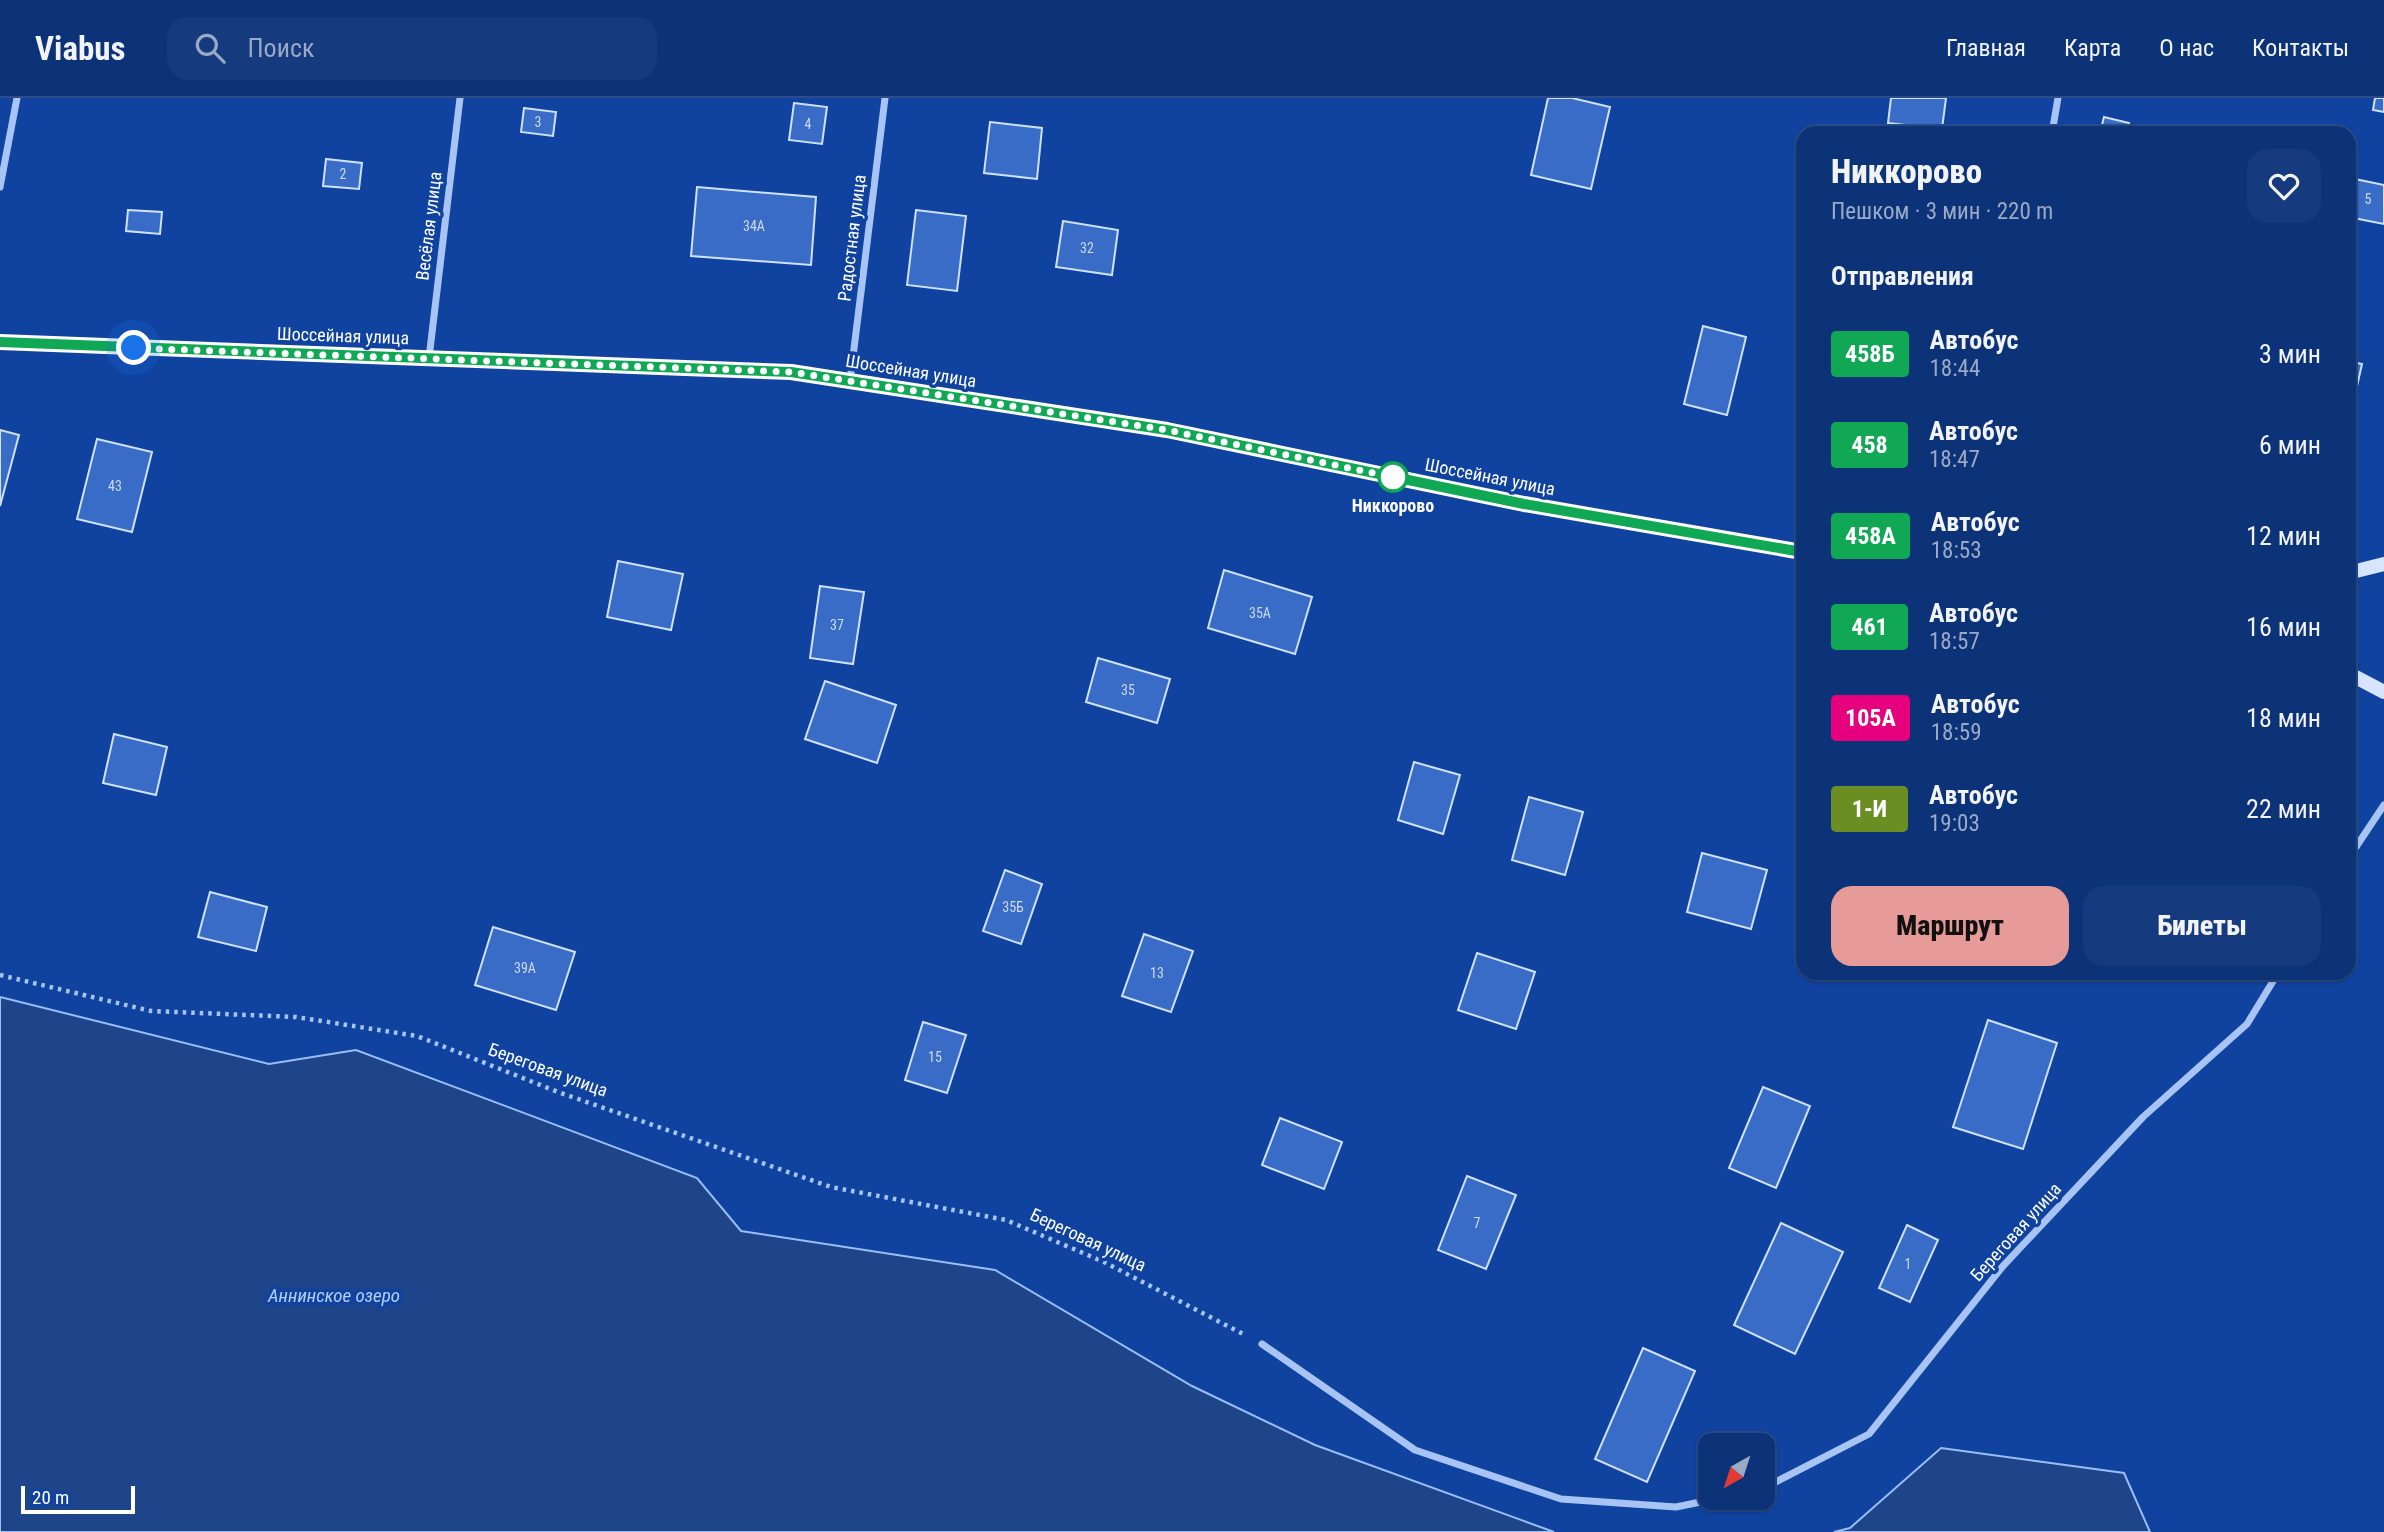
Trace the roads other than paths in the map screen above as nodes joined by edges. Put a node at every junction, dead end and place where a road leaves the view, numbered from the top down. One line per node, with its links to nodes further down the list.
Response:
1 (17, 98): 6 (street)
2 (460, 98): 8 (street, Весёлая улица)
3 (885, 98): 9 (street, Радостная улица)
4 (2058, 98): 5 (street)
5 (2053, 126)
6 (0, 187)
7 (0, 342): 8 (main road, Шоссейная улица)
8 (429, 359): 9 (main road, Шоссейная улица)
9 (850, 381): 10 (main road, Шоссейная улица)
10 (1796, 551)
11 (2384, 564): 12 (main road)
12 (2356, 571)
13 (2356, 677): 14 (main road)
14 (2384, 692)
15 (2384, 804): 16 (street)
16 (2356, 847)
17 (2274, 980): 19 (street, Береговая улица)
18 (1262, 1344): 20 (street)
19 (1775, 1482)
20 (1698, 1502)

